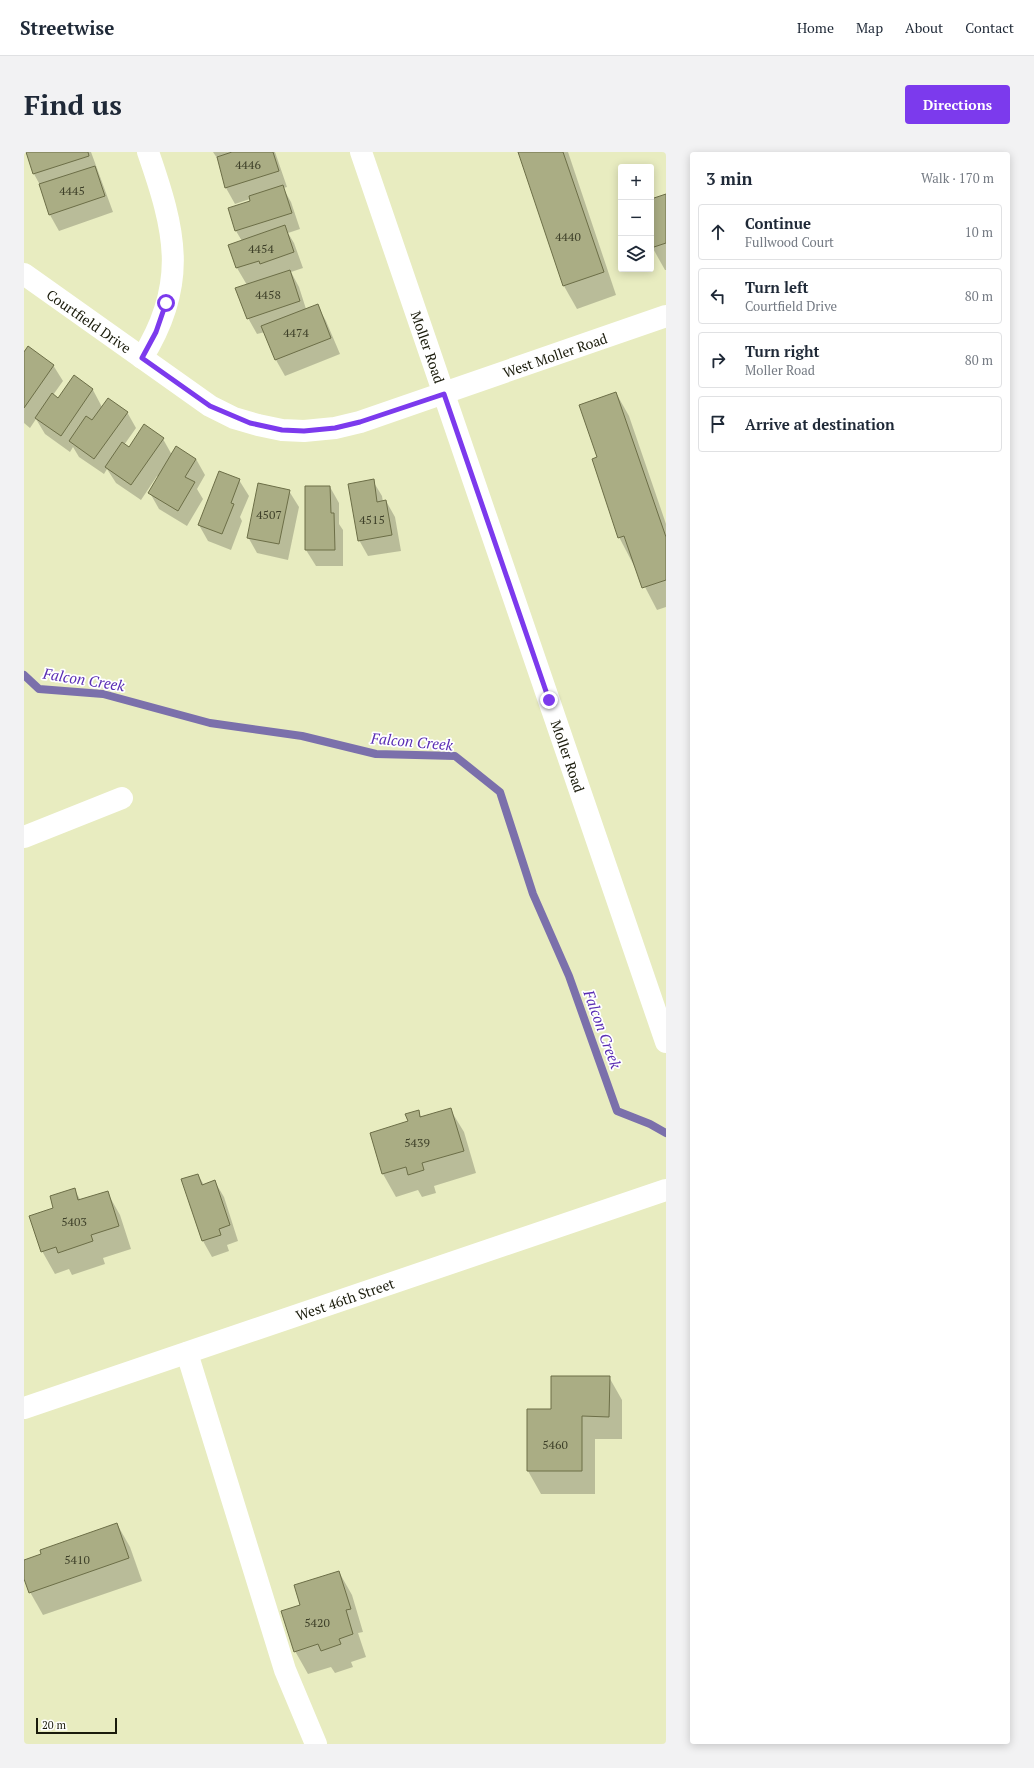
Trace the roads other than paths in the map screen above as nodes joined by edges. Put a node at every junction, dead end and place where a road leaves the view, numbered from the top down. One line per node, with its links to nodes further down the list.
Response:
1 (148, 152): 5 (street)
2 (362, 152): 6 (street, Moller Road)
3 (24, 274): 5 (street, Courtfield Drive)
4 (666, 316): 6 (street, West Moller Road)
5 (142, 358): 6 (street, Courtfield Drive)
6 (444, 394): 9 (street, Moller Road)
7 (122, 798): 8 (street)
8 (24, 837)
9 (666, 1042)
10 (666, 1190): 11 (street, West 46th Street)
11 (187, 1353): 12 (street, West 46th Street); 13 (street)
12 (24, 1408)
13 (316, 1744)

